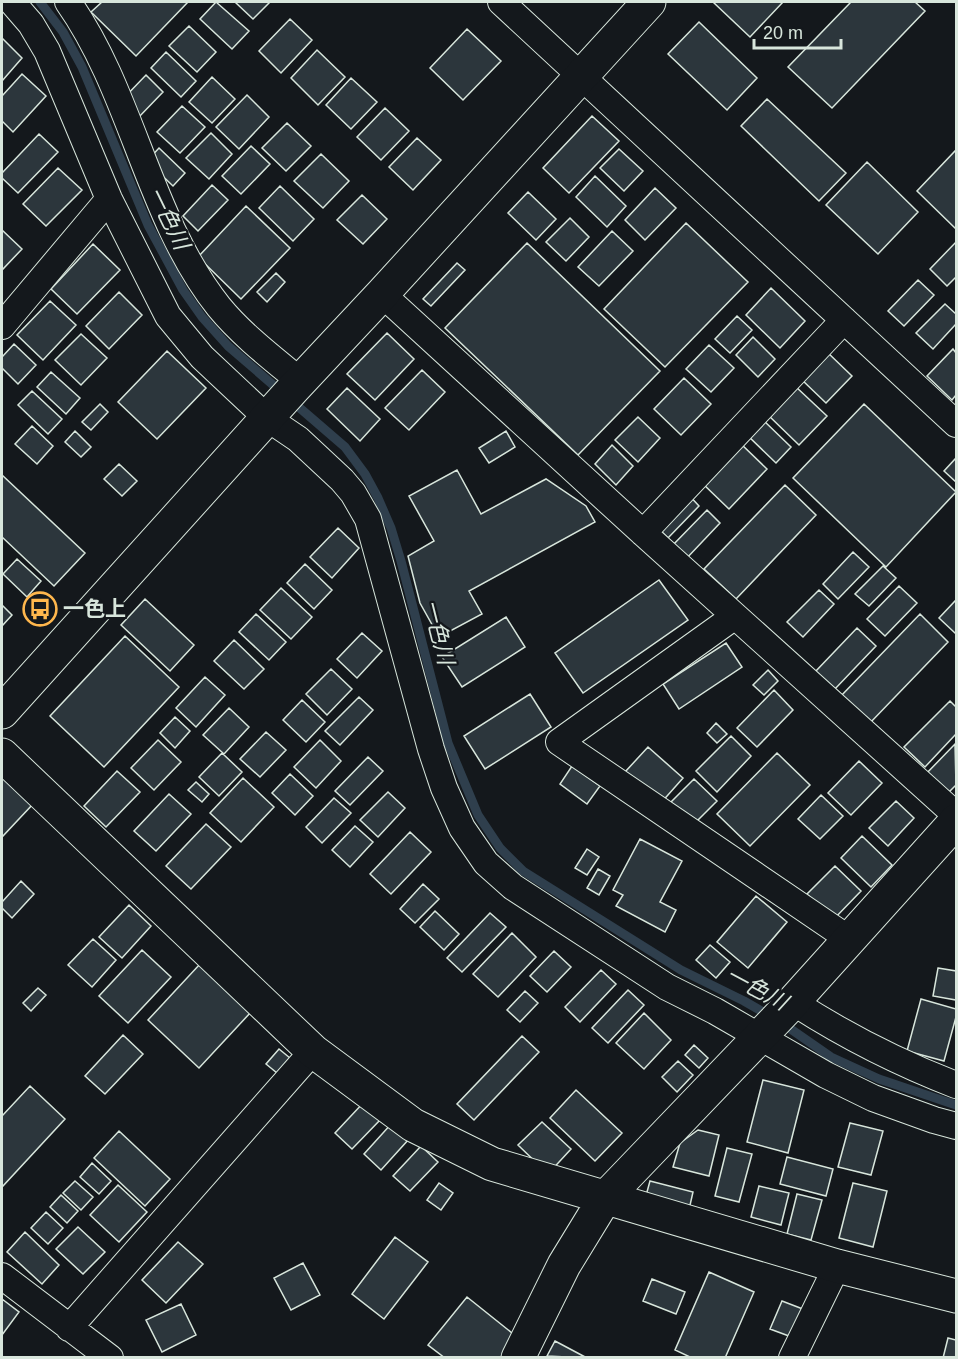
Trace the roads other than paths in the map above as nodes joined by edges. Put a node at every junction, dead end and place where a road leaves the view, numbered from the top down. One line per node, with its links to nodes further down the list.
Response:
1 (12, 2): 6 (street)
2 (68, 2): 10 (street)
3 (501, 2): 5 (street)
4 (649, 2): 5 (street)
5 (581, 76): 7 (street); 8 (street)
6 (109, 199): 9 (street); 10 (street)
7 (382, 294): 10 (street); 12 (street)
8 (844, 320): 11 (street); 12 (street)
9 (2, 326)
10 (284, 399): 14 (street); 19 (street)
11 (957, 424)
12 (643, 533): 13 (street)
13 (735, 616): 16 (street); 18 (street)
14 (2, 712)
15 (2, 755): 20 (street)
16 (957, 815)
17 (957, 821): 18 (street)
18 (849, 939): 19 (street)
19 (775, 1020): 21 (street); 22 (street); 23 (street)
20 (313, 1052): 23 (street); 27 (street)
21 (957, 1085)
22 (957, 1126)
23 (605, 1198): 24 (street); 29 (street)
24 (837, 1266): 26 (street); 30 (street)
25 (2, 1276): 27 (street)
26 (957, 1296)
27 (69, 1328): 28 (street)
28 (110, 1358)
29 (518, 1358)
30 (792, 1358)

